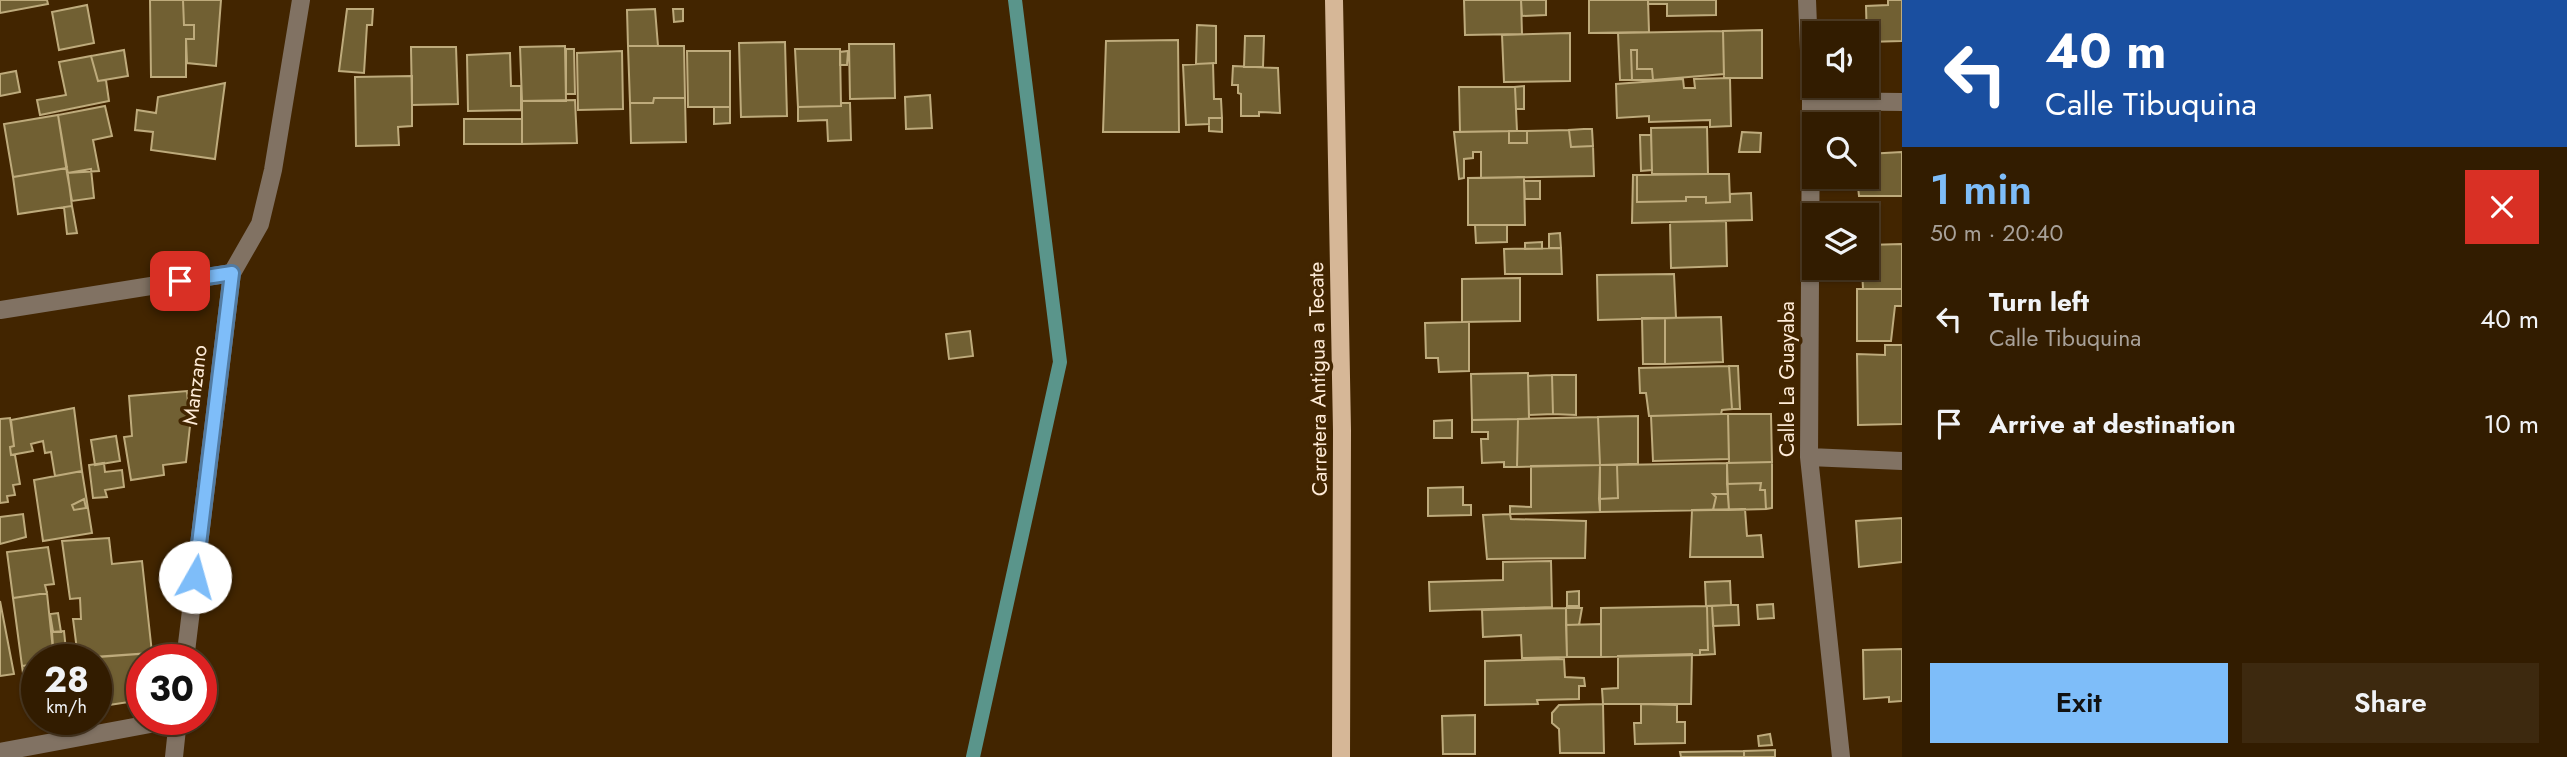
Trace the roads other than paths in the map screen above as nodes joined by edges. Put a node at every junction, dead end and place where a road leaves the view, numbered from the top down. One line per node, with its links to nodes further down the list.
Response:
1 (300, 0): 6 (street, Manzano)
2 (1334, 0): 15 (main road, Carretera Antigua a Tecate)
3 (1807, 0): 4 (street, Calle La Guayaba)
4 (1811, 101): 5 (street); 8 (street, Calle La Guayaba)
5 (1902, 102)
6 (232, 273): 7 (street); 10 (street, Manzano)
7 (0, 310)
8 (1809, 457): 9 (street); 16 (street, Calle La Guayaba)
9 (1902, 461)
10 (187, 644)
11 (126, 729): 13 (street)
12 (176, 735): 14 (street)
13 (0, 752)
14 (174, 757)
15 (1341, 757)
16 (1841, 757)

